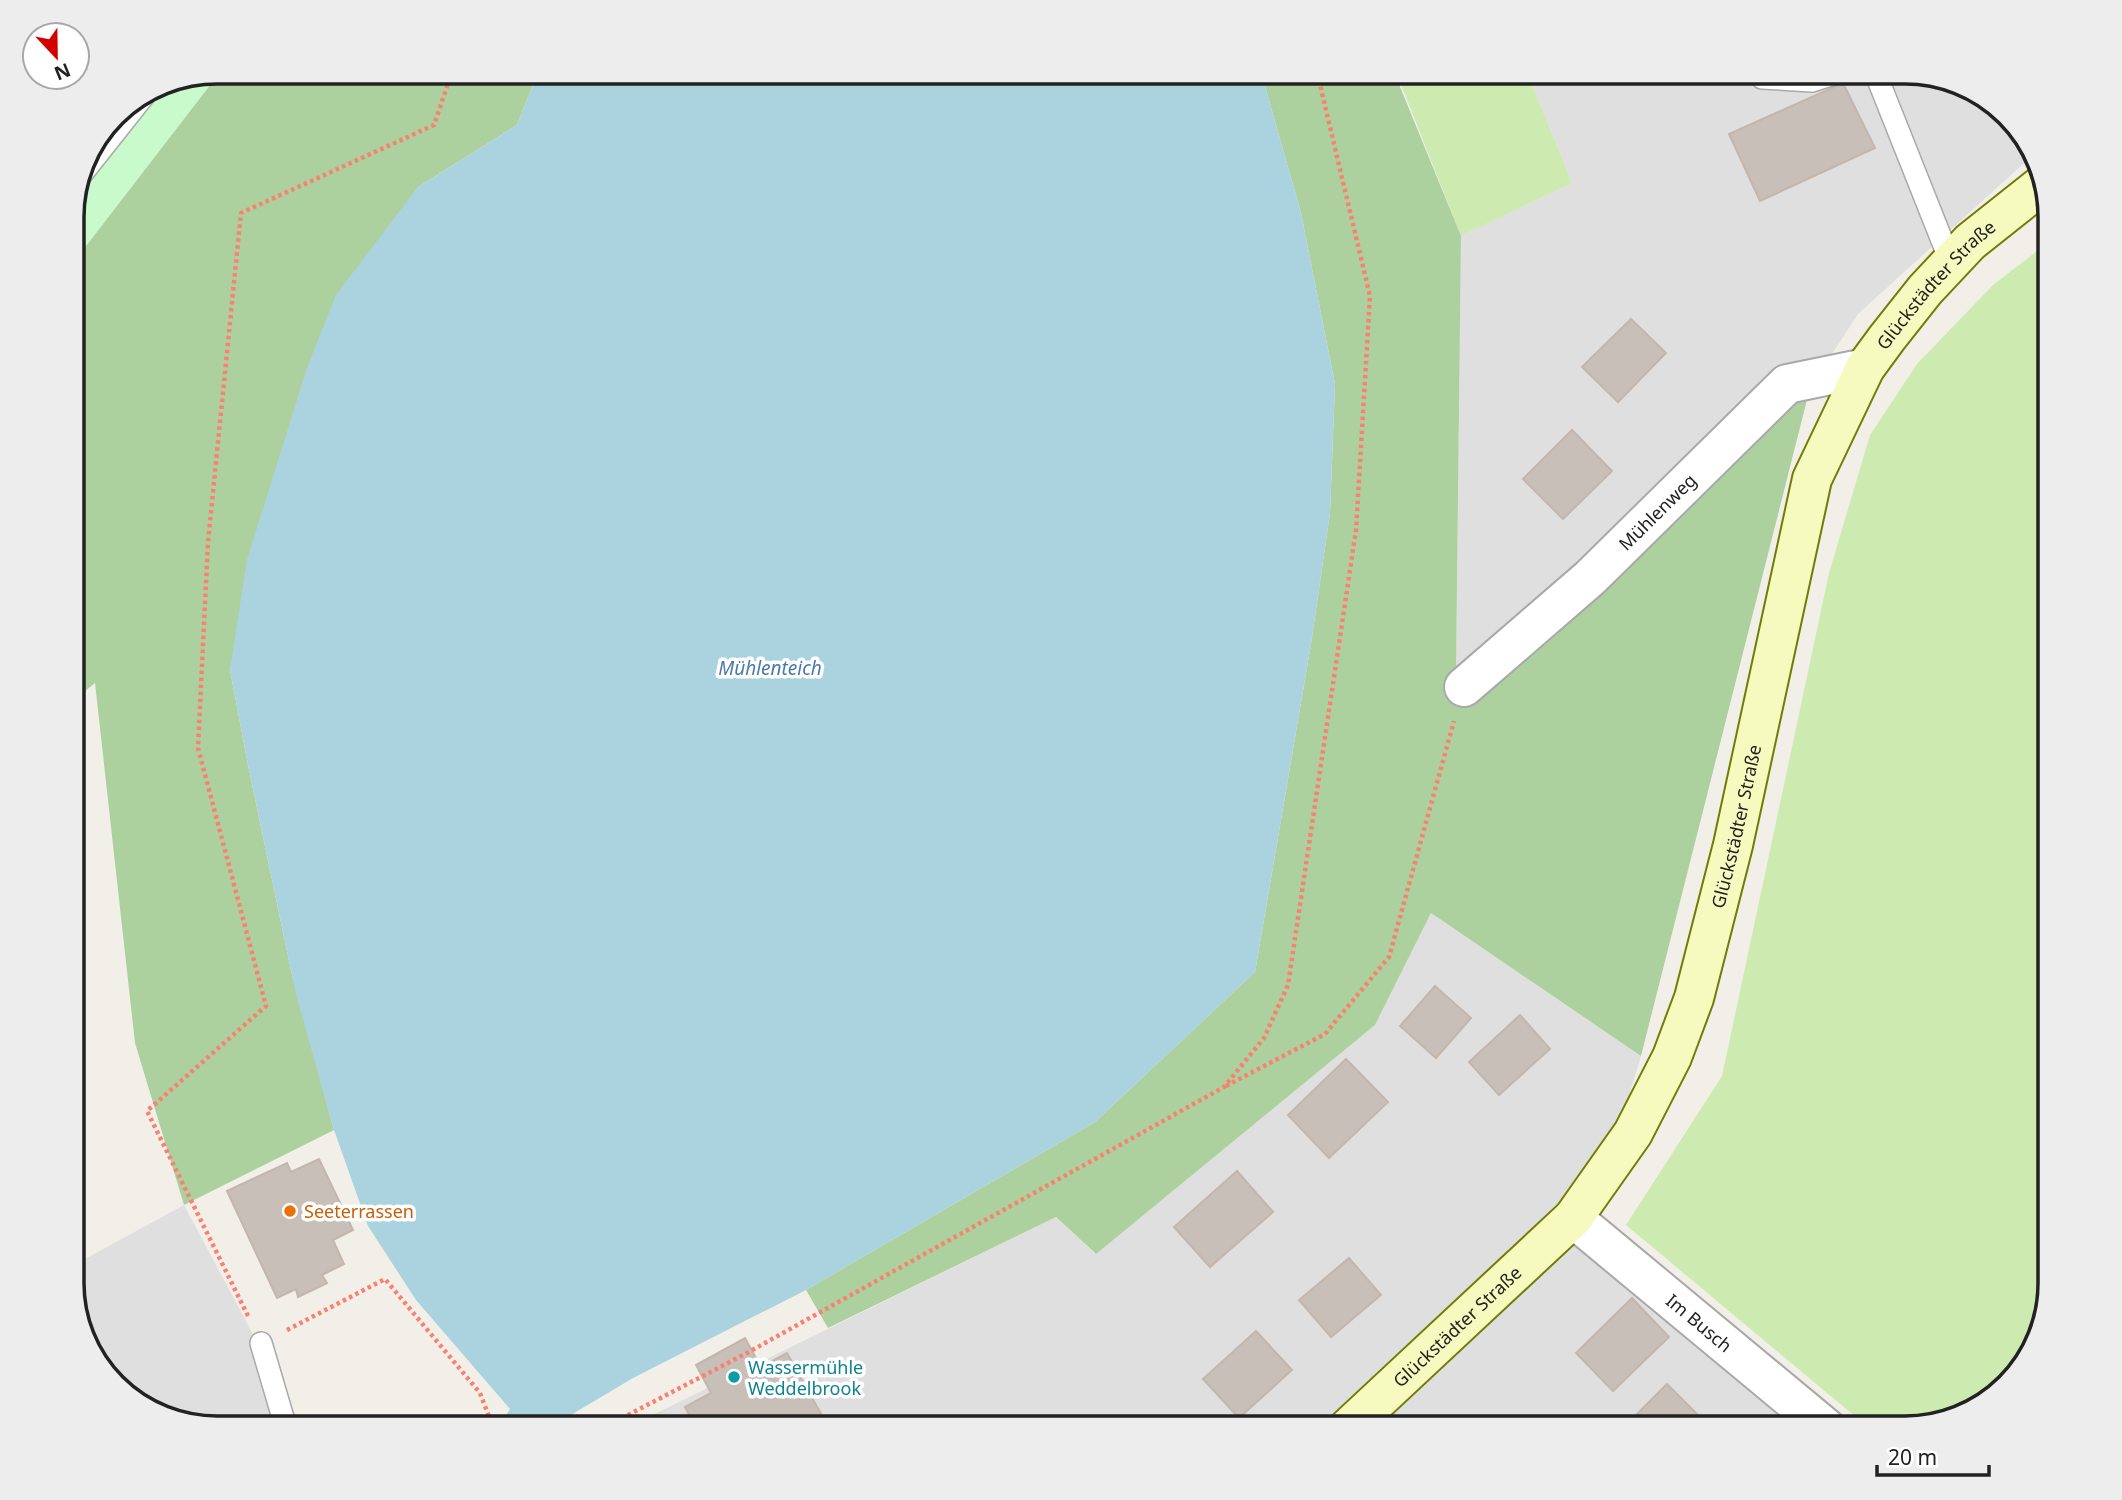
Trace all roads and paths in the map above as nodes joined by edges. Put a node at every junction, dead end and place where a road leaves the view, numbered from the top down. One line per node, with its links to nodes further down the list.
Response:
1 (448, 84): 10 (path)
2 (1320, 84): 8 (path)
3 (1880, 84): 5 (lane)
4 (2035, 191): 5 (street, Glückstädter Straße)
5 (1951, 263): 6 (street, Glückstädter Straße)
6 (1865, 368): 7 (street, Mühlenweg); 9 (street, Glückstädter Straße)
7 (1464, 687): 8 (path)
8 (1224, 1087): 13 (path)
9 (1573, 1219): 14 (street, Glückstädter Straße); 15 (street, Im Busch)
10 (261, 1343): 11 (lane); 12 (path)
11 (282, 1416)
12 (490, 1416)
13 (626, 1416)
14 (1361, 1416)
15 (1811, 1416)

